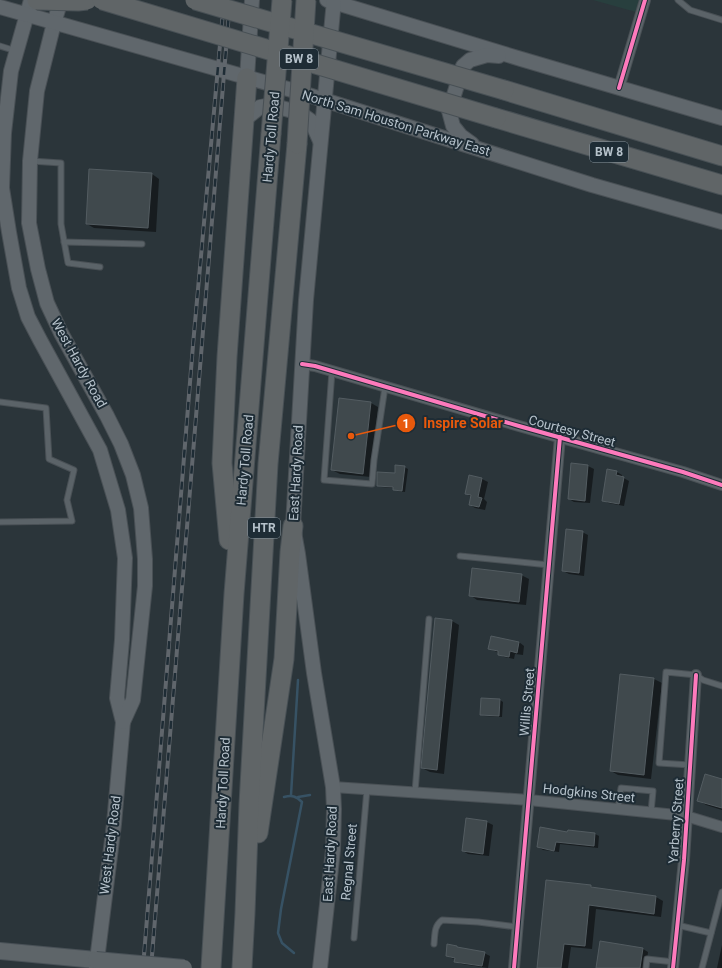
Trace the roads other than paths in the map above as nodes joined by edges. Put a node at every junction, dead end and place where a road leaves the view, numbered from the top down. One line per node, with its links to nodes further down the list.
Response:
1 (31, 0): 13 (main road, West Hardy Road)
2 (61, 0): 15 (main road, West Hardy Road)
3 (88, 0): 13 (highway, bridge)
4 (102, 0): 29 (highway, BW 8, bridge)
5 (194, 0): 27 (highway, BW 8, bridge)
6 (252, 0): 19 (main road)
7 (282, 0): 48 (highway, Hardy Toll Road / HTR, bridge)
8 (306, 0): 63 (highway, Hardy Toll Road / HTR, bridge)
9 (645, 0): 20 (street)
10 (678, 0): 14 (lane)
11 (332, 1): 18 (main road); 21 (main road, East Hardy Road)
12 (0, 7): 13 (main road, North Sam Houston Parkway East)
13 (31, 7): 15 (main road, North Sam Houston Parkway East); 17 (main road, West Hardy Road)
14 (722, 20)
15 (54, 23): 19 (main road, North Sam Houston Parkway East); 28 (main road, West Hardy Road)
16 (0, 46): 17 (lane)
17 (16, 51): 25 (main road, West Hardy Road)
18 (521, 59): 20 (main road); 26 (main road)
19 (247, 78): 21 (main road, North Sam Houston Parkway East); 23 (highway)
20 (619, 88): 22 (main road)
21 (324, 100): 24 (main road, East Hardy Road); 26 (main road, North Sam Houston Parkway East)
22 (722, 118)
23 (244, 120): 24 (main road); 48 (highway)
24 (321, 141): 36 (main road, East Hardy Road)
25 (2, 142): 30 (main road, West Hardy Road)
26 (479, 149): 31 (main road, North Sam Houston Parkway East)
27 (722, 156)
28 (30, 161): 32 (main road, West Hardy Road); 33 (lane)
29 (722, 185)
30 (8, 222): 32 (main road); 44 (main road, West Hardy Road)
31 (722, 222)
32 (29, 223): 45 (main road, West Hardy Road)
33 (64, 242): 34 (lane); 35 (lane)
34 (142, 244)
35 (100, 267)
36 (302, 364): 37 (street, Courtesy Street); 43 (main road, East Hardy Road)
37 (332, 371): 38 (street, Courtesy Street); 38 (lane)
38 (385, 387): 40 (street, Courtesy Street)
39 (0, 402): 42 (lane)
40 (560, 437): 41 (street, Courtesy Street); 47 (street, Willis Street)
41 (722, 485)
42 (0, 522)
43 (293, 526): 54 (main road, East Hardy Road); 63 (highway)
44 (122, 536): 45 (main road); 52 (main road, West Hardy Road)
45 (143, 541): 52 (main road, West Hardy Road)
46 (460, 556): 47 (lane)
47 (549, 565): 57 (street, Willis Street)
48 (234, 594): 73 (highway, Hardy Toll Road / HTR)
49 (429, 619): 56 (lane)
50 (696, 675): 51 (lane); 53 (street, Yarberry Street); 53 (lane)
51 (722, 686)
52 (123, 722): 70 (main road, West Hardy Road)
53 (690, 765): 60 (street, Yarberry Street)
54 (333, 787): 55 (street, Hodgkins Street); 75 (main road, East Hardy Road)
55 (367, 789): 56 (street, Hodgkins Street); 67 (lane, Regnal Street)
56 (415, 792): 57 (street, Hodgkins Street)
57 (529, 800): 58 (street, Hodgkins Street); 65 (street, Willis Street)
58 (618, 809): 59 (street, Hodgkins Street); 59 (lane)
59 (651, 813): 60 (street, Hodgkins Street)
60 (686, 816): 61 (street, Hodgkins Street); 64 (street, Yarberry Street)
61 (722, 827)
62 (722, 892): 66 (lane)
63 (245, 913): 74 (highway, Hardy Toll Road / HTR)
64 (678, 925): 66 (lane); 71 (street, Yarberry Street)
65 (517, 927): 68 (lane); 76 (street, Willis Street)
66 (711, 933): 78 (lane)
67 (354, 938)
68 (434, 944)
69 (0, 951): 70 (main road)
70 (96, 964): 72 (main road, bridge)
71 (674, 965): 77 (lane)
72 (185, 968)
73 (211, 968)
74 (242, 968)
75 (320, 968)
76 (514, 968)
77 (646, 968)
78 (702, 968)

